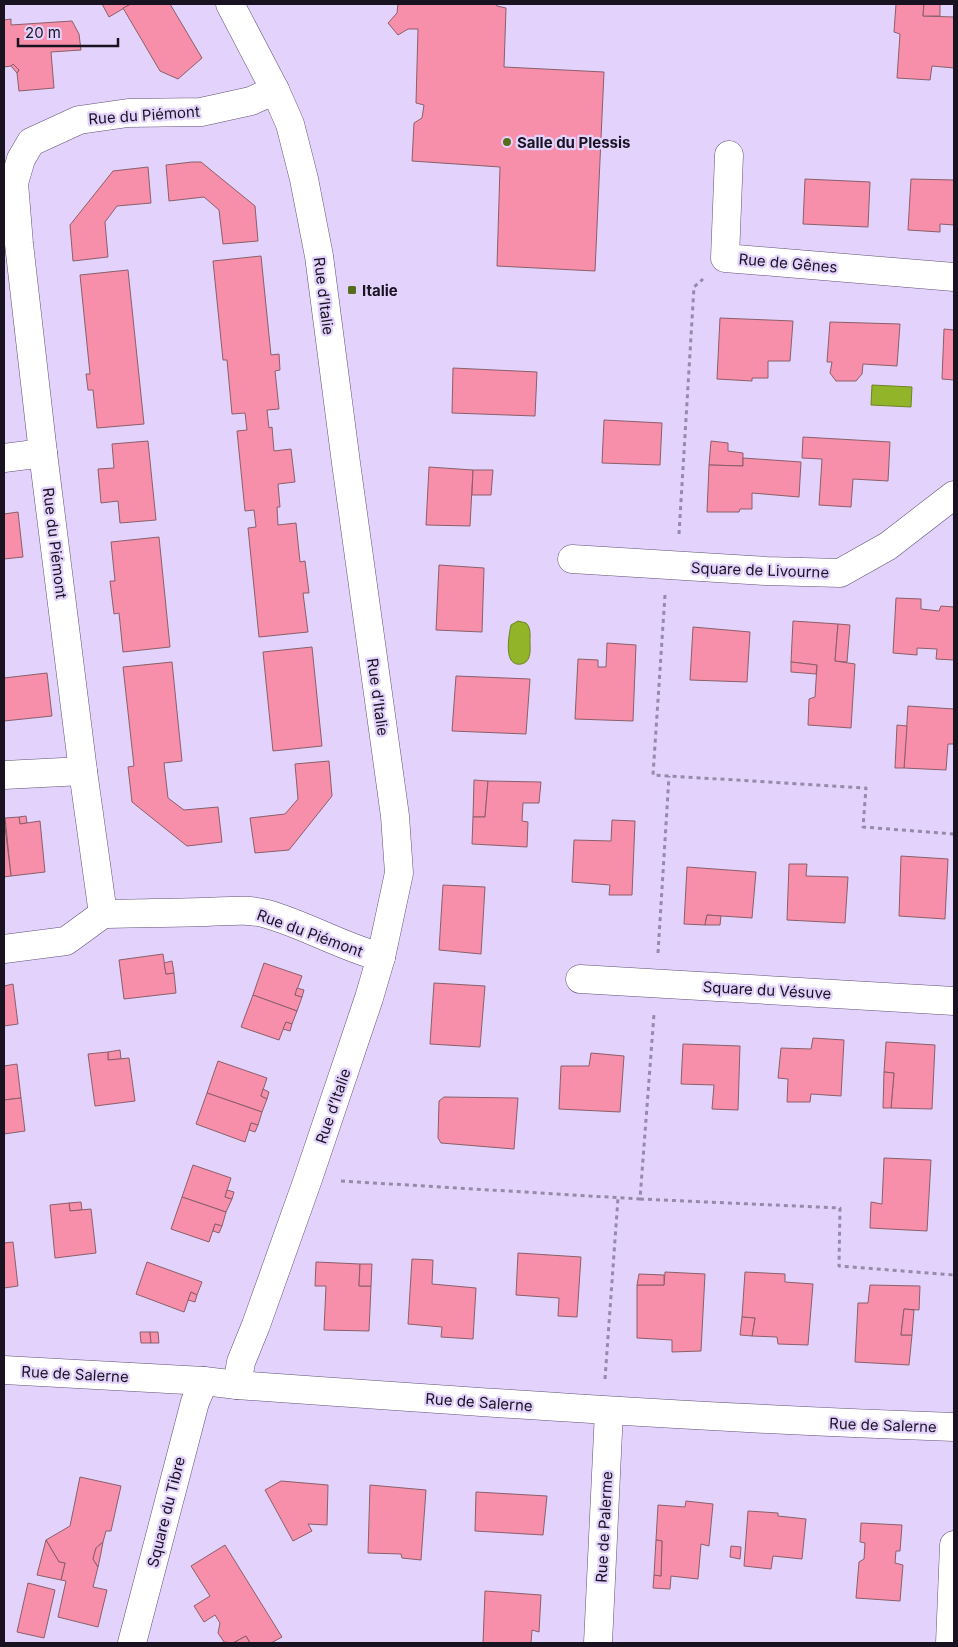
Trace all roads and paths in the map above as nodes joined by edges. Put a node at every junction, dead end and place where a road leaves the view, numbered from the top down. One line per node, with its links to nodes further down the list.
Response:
1 (230, 4): 2 (street, Rue d’Italie)
2 (275, 90): 4 (street, Rue du Piémont); 18 (street, Rue d’Italie)
3 (729, 154): 5 (street, Rue de Gênes)
4 (12, 160): 7 (street, Rue du Piémont)
5 (725, 258): 6 (street, Rue de Gênes); 11 (path)
6 (954, 277)
7 (43, 453): 8 (street); 12 (street, Rue du Piémont)
8 (4, 458)
9 (954, 494): 11 (street, Square de Livourne)
10 (572, 559): 11 (street, Square de Livourne)
11 (667, 566): 14 (path)
12 (83, 771): 13 (street); 16 (street, Rue du Piémont)
13 (4, 775)
14 (669, 776): 15 (path); 20 (path)
15 (954, 834)
16 (103, 914): 17 (street); 18 (street, Rue du Piémont)
17 (4, 949)
18 (381, 958): 22 (street, Rue d’Italie)
19 (580, 979): 20 (street, Square du Vésuve)
20 (656, 983): 21 (street, Square du Vésuve); 24 (path)
21 (954, 1001)
22 (308, 1179): 23 (path); 28 (street, Rue d’Italie)
23 (618, 1198): 24 (path); 29 (path)
24 (640, 1199): 25 (path)
25 (954, 1275)
26 (4, 1370): 27 (street, Rue de Salerne)
27 (204, 1381): 28 (street, Rue de Salerne); 32 (street, Square du Tibre)
28 (237, 1385): 29 (street, Rue de Salerne)
29 (606, 1411): 30 (street, Rue de Salerne); 33 (street, Rue de Palerme)
30 (954, 1427)
31 (954, 1545): 34 (street)
32 (132, 1643)
33 (598, 1643)
34 (950, 1643)

